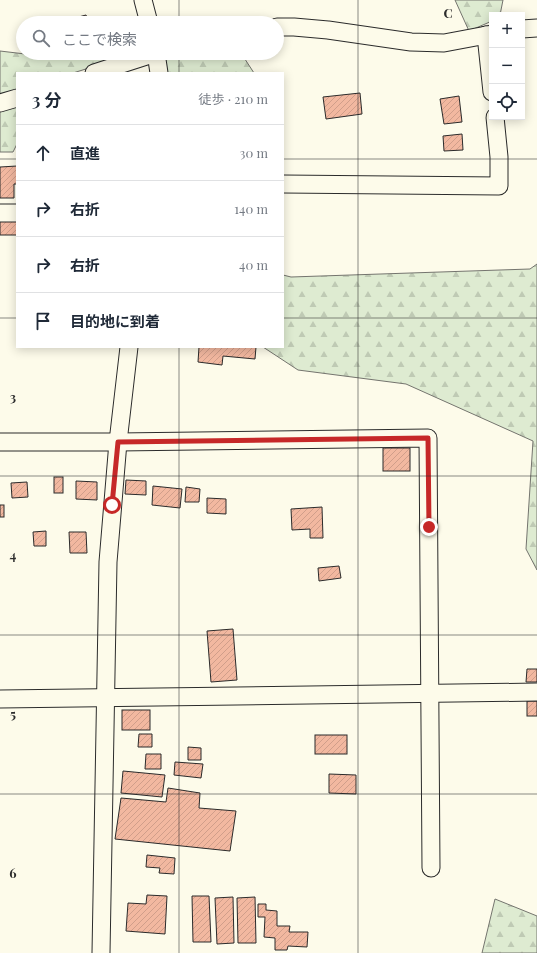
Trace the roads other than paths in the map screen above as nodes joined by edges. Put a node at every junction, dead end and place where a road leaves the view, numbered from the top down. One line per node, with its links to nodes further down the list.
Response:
1 (144, 0): 2 (street)
2 (147, 16)
3 (284, 27): 6 (street)
4 (537, 28): 5 (street)
5 (525, 29)
6 (489, 35)
7 (490, 48): 12 (street)
8 (134, 60): 10 (street)
9 (157, 60): 11 (street)
10 (97, 72)
11 (159, 72)
12 (492, 84)
13 (16, 98): 14 (street)
14 (0, 103)
15 (495, 120): 16 (street)
16 (284, 184)
17 (0, 213): 18 (street)
18 (16, 213)
19 (130, 348): 21 (street)
20 (0, 442): 21 (street)
21 (118, 442): 23 (street); 24 (street)
22 (537, 692): 23 (street)
23 (430, 694): 24 (street); 26 (street)
24 (105, 698): 25 (street); 27 (street)
25 (0, 699)
26 (431, 868)
27 (102, 953)

